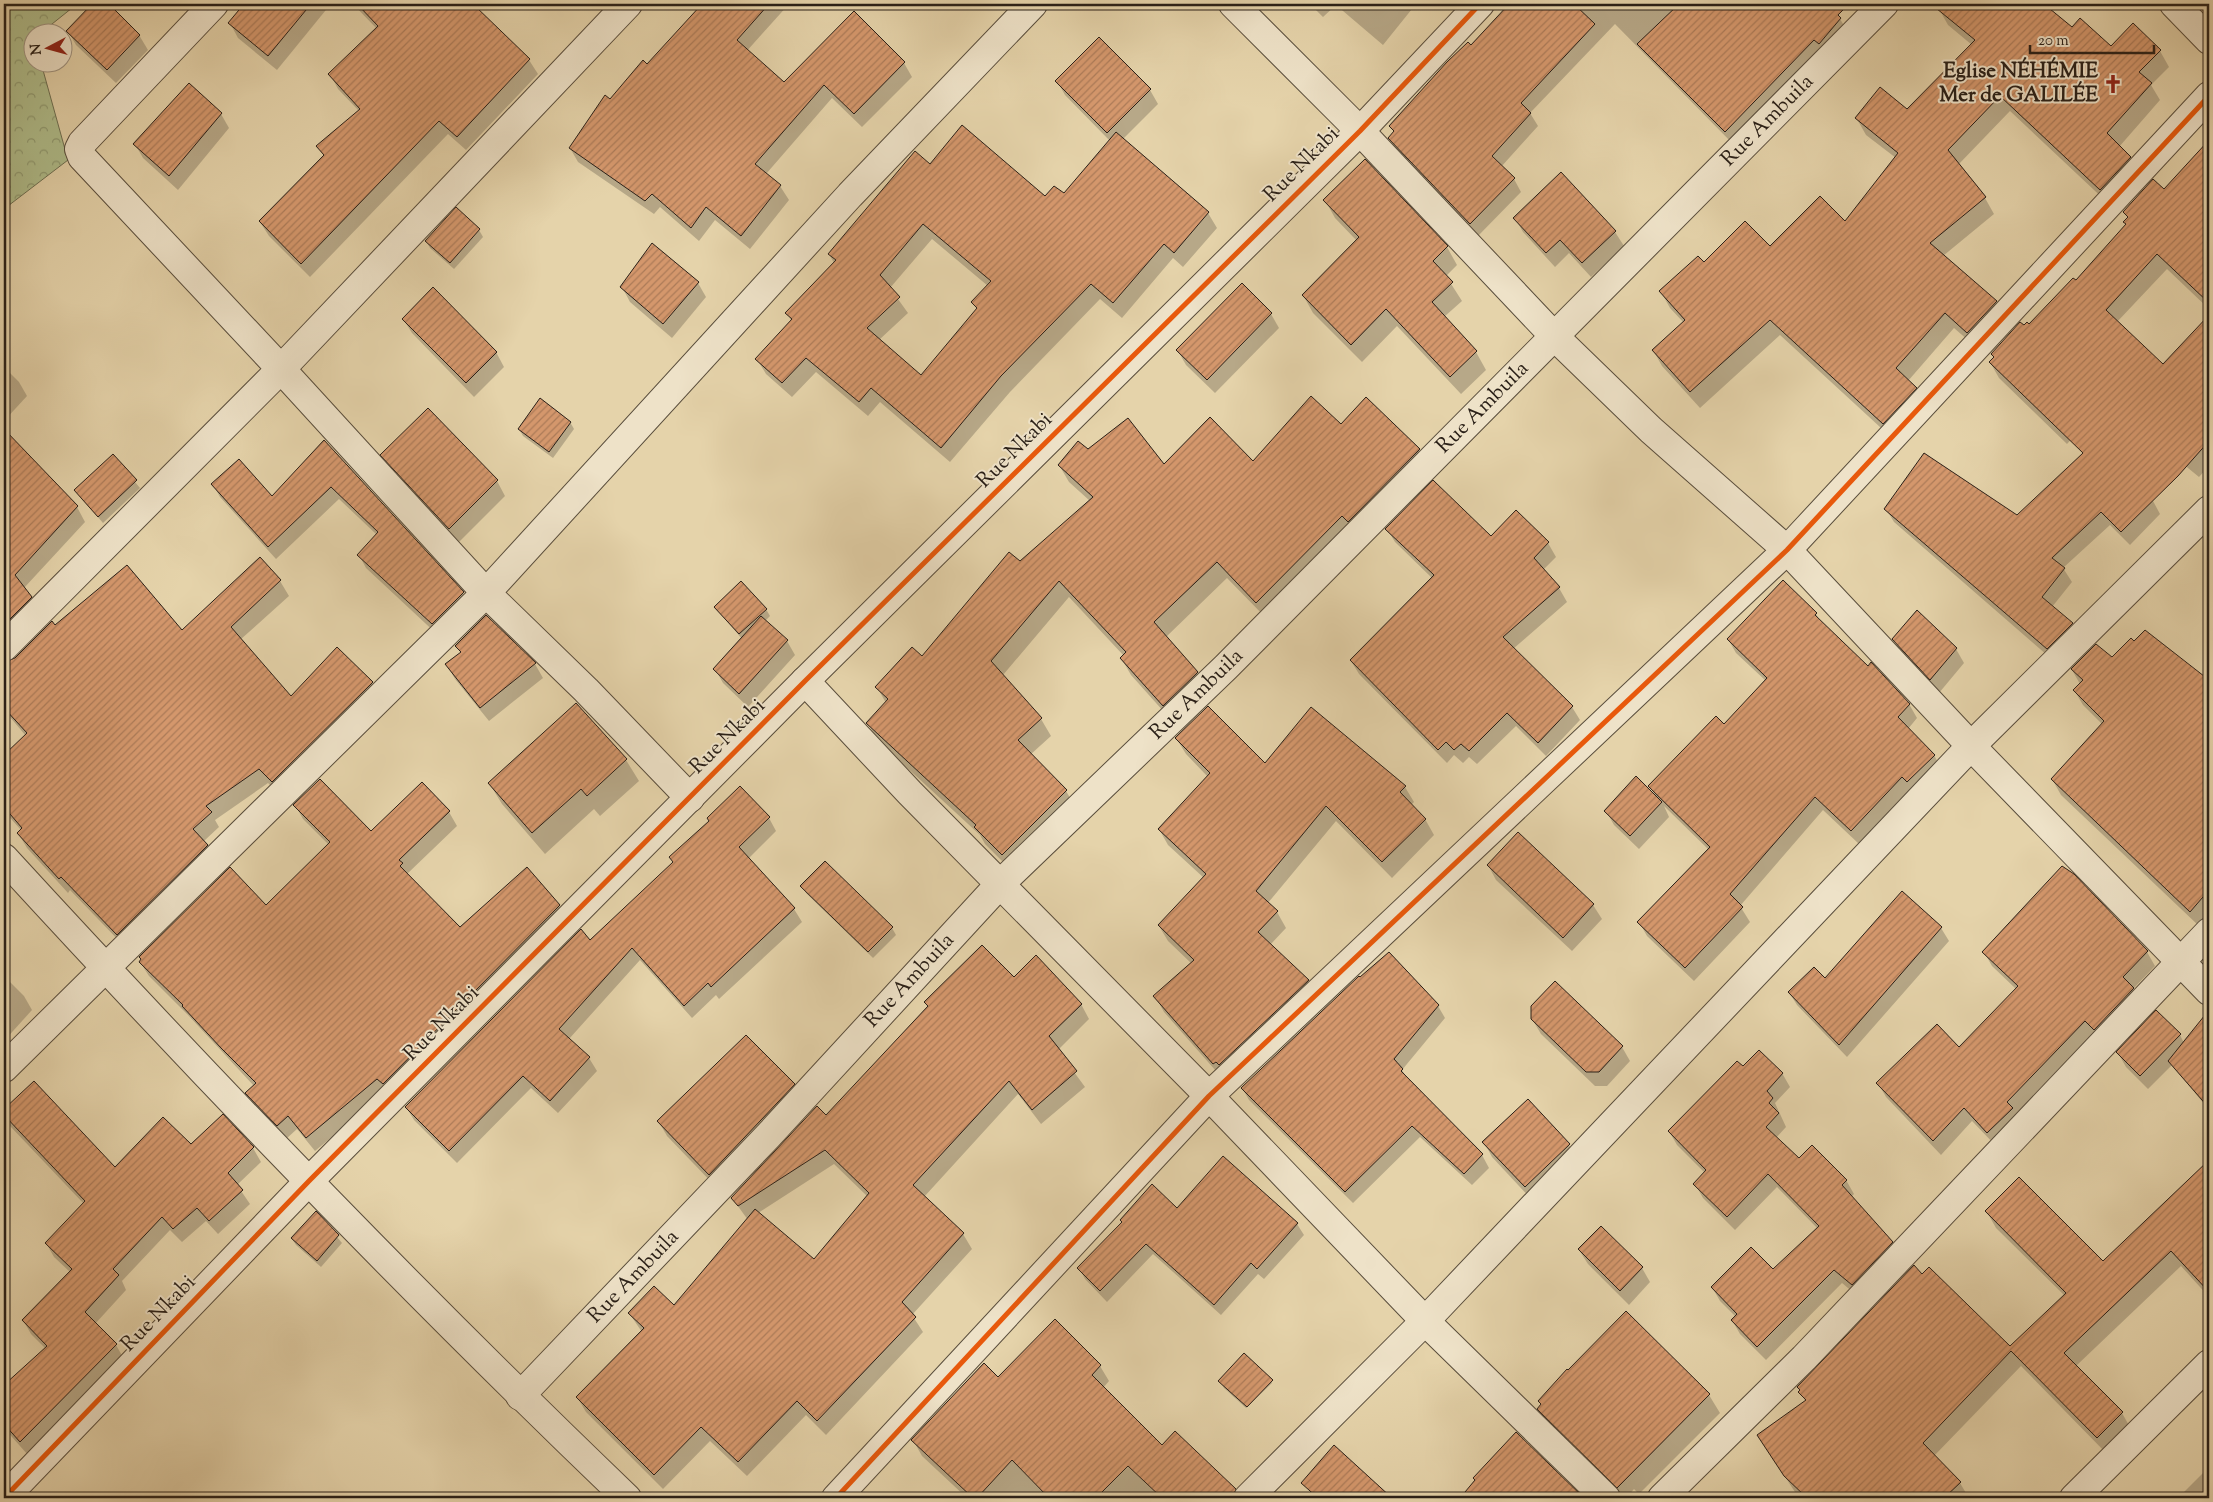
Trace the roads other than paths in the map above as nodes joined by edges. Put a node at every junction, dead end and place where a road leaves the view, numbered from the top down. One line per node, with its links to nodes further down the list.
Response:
1 (214, 4): 12 (street)
2 (628, 4): 12 (street)
3 (1033, 4): 15 (street)
4 (1233, 4): 10 (street)
5 (1480, 4): 10 (street, Rue Nkabi)
6 (1884, 4): 11 (street, Rue Ambuila)
7 (2174, 4): 8 (street)
8 (2209, 40)
9 (2209, 96): 14 (street)
10 (1360, 131): 11 (street); 17 (street, Rue Nkabi)
11 (1554, 336): 14 (street); 21 (street, Rue Ambuila)
12 (281, 369): 15 (street); 16 (street)
13 (2209, 510): 18 (street)
14 (1787, 550): 18 (street); 27 (street)
15 (486, 593): 19 (street); 24 (street)
16 (4, 647)
17 (805, 681): 19 (street, Rue Nkabi); 21 (street)
18 (1971, 746): 23 (street); 29 (street)
19 (690, 798): 28 (street, Rue Nkabi)
20 (4, 858): 24 (street)
21 (999, 885): 27 (street); 31 (street, Rue Ambuila)
22 (2209, 932): 23 (street)
23 (2180, 961): 25 (street); 37 (street)
24 (104, 967): 26 (street); 28 (street)
25 (2209, 991)
26 (4, 1068)
27 (1209, 1096): 29 (street); 34 (street)
28 (309, 1181): 31 (street); 32 (street, Rue Nkabi)
29 (1425, 1320): 35 (street); 36 (street)
30 (2209, 1364): 38 (street)
31 (520, 1396): 33 (street)
32 (4, 1498)
33 (627, 1498)
34 (836, 1498)
35 (1248, 1498)
36 (1606, 1498)
37 (1662, 1498)
38 (2074, 1498)

